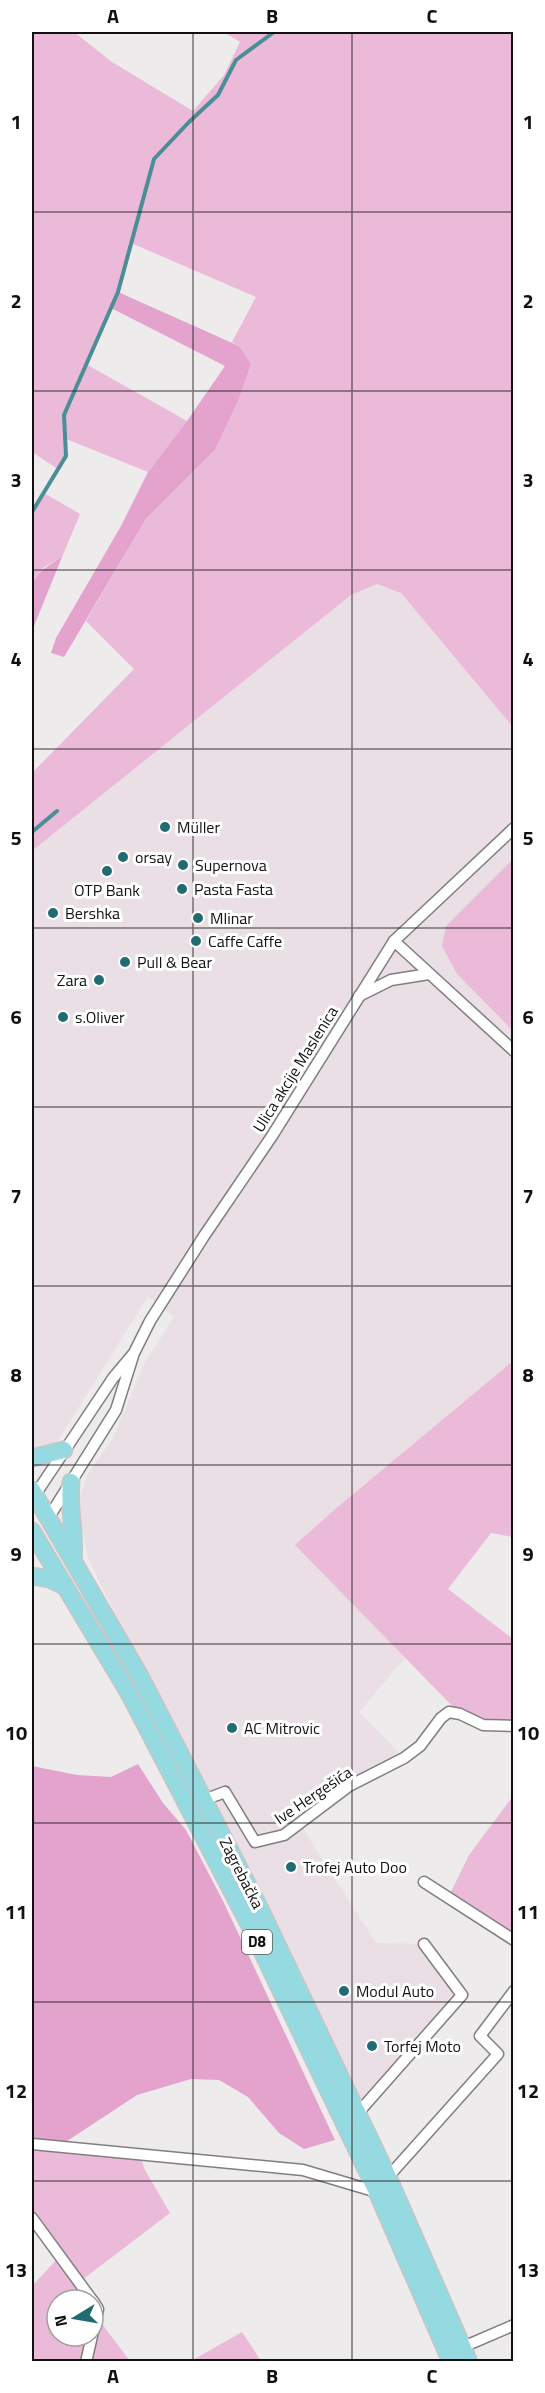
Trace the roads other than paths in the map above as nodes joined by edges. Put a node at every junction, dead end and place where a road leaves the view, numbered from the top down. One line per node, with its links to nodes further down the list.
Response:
1 (513, 828): 2 (street, Ulica akcije Maslenica)
2 (394, 941): 3 (street); 4 (street, Ulica akcije Maslenica)
3 (429, 974): 4 (street); 5 (street)
4 (359, 996): 6 (street, Ulica akcije Maslenica)
5 (513, 1051)
6 (134, 1353): 7 (street, Ulica akcije Maslenica); 9 (street, Ulica akcije Maslenica)
7 (64, 1450): 8 (main road); 10 (street, Ulica akcije Maslenica)
8 (32, 1458)
9 (70, 1482): 11 (street, Ulica akcije Maslenica); 13 (main road)
10 (33, 1495): 11 (main road, Zagrebačka / D8)
11 (49, 1517): 12 (main road); 13 (main road, Zagrebačka / D8)
12 (33, 1536): 15 (main road, Zagrebačka / D8)
13 (73, 1560): 17 (main road, Zagrebačka / D8)
14 (32, 1576): 15 (main road)
15 (64, 1586): 26 (main road, Zagrebačka / D8)
16 (513, 1726): 17 (street, Ive Hergešića)
17 (204, 1800): 22 (main road, Zagrebačka / D8)
18 (423, 1882): 19 (street)
19 (513, 1940)
20 (424, 1944): 22 (street)
21 (513, 1990): 25 (street)
22 (358, 2113): 25 (main road, Zagrebačka / D8)
23 (35, 2145): 24 (street); 26 (street)
24 (32, 2155)
25 (388, 2177): 30 (main road, Zagrebačka / D8)
26 (377, 2192): 31 (main road, Zagrebačka / D8)
27 (32, 2218): 28 (street)
28 (83, 2288)
29 (513, 2325): 30 (street)
30 (466, 2354)
31 (451, 2361)

